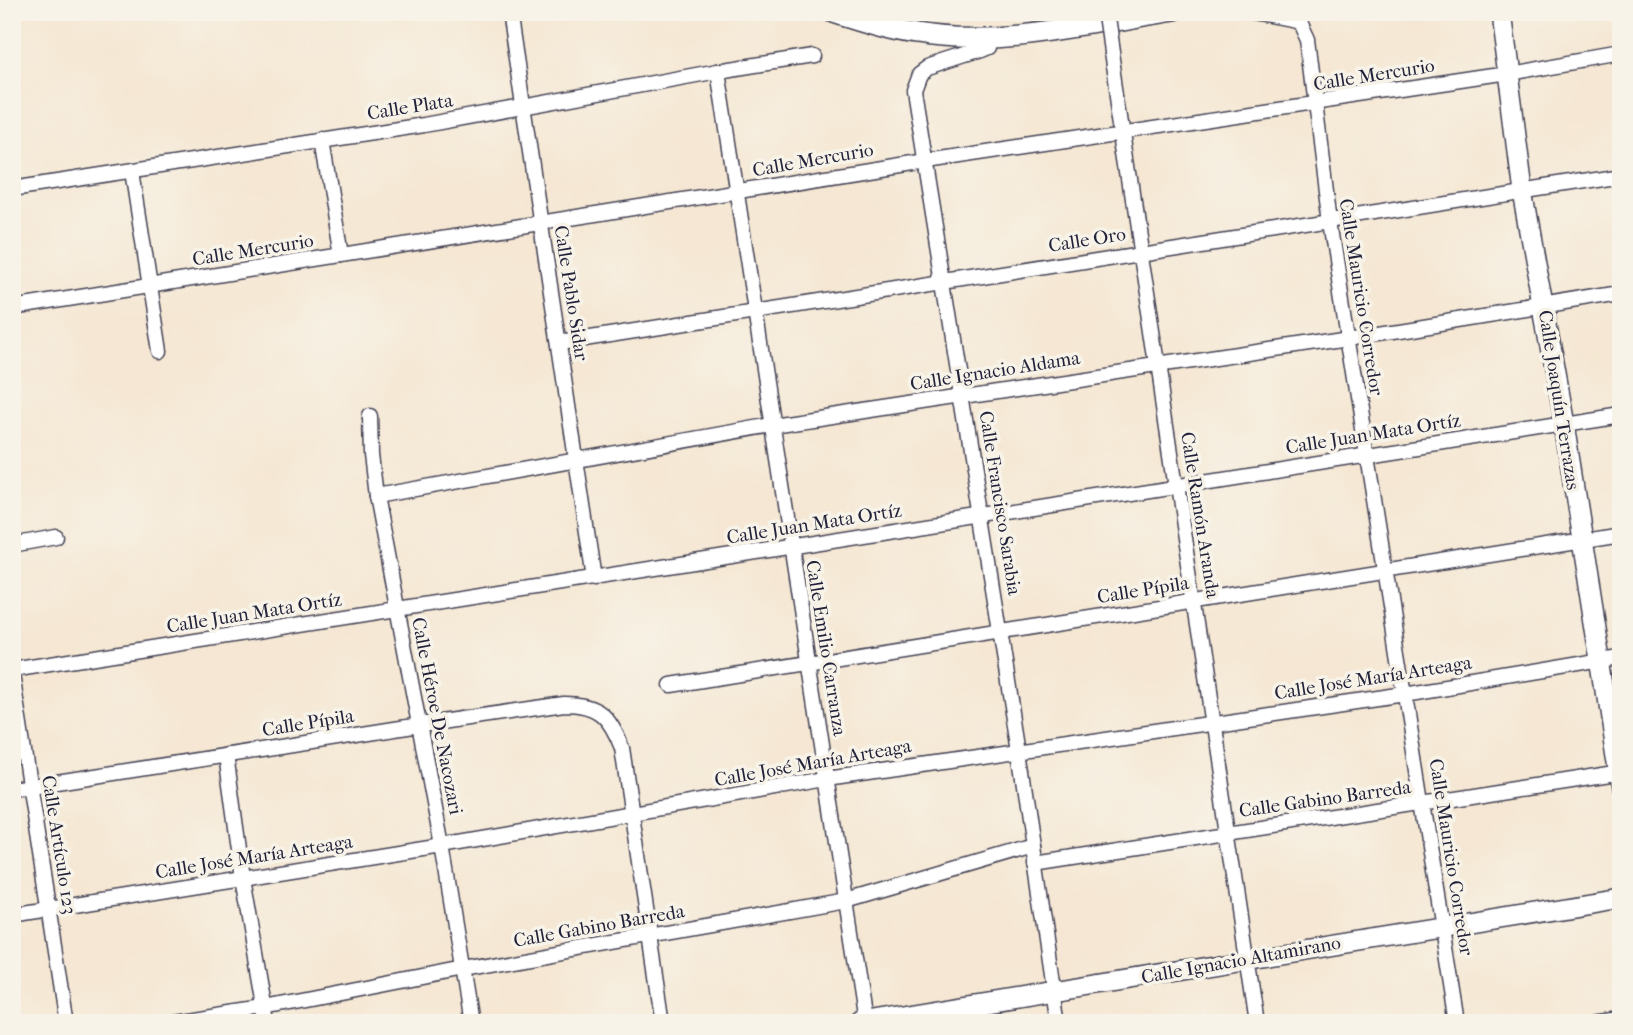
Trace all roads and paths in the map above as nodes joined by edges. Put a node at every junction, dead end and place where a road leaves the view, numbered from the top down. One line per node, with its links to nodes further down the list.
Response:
1 (509, 12): 13 (street, Calle Pablo Sidar)
2 (834, 12): 7 (main road)
3 (1105, 12): 14 (street, Calle Ramón Aranda, bridge)
4 (1172, 12): 7 (main road)
5 (1248, 12): 12 (street, Calle Mauricio Corredor)
6 (1499, 12): 10 (street, Calle Joaquín Terrazas)
7 (989, 37): 16 (street, Calle Francisco Sarabia)
8 (1621, 54): 10 (street, Calle Mercurio)
9 (812, 56): 11 (street, Calle Plata)
10 (1506, 68): 12 (street, Calle Mercurio); 20 (street, Calle Joaquín Terrazas)
11 (718, 71): 13 (street, Calle Plata); 21 (street, Calle Emilio Carranza)
12 (1315, 103): 14 (street, Calle Mercurio); 22 (street, Calle Mauricio Corredor)
13 (523, 107): 15 (street, Calle Plata); 23 (street, Calle Pablo Sidar)
14 (1122, 131): 16 (street, Calle Mercurio); 24 (street, Calle Ramón Aranda)
15 (321, 141): 17 (street, Calle Plata); 25 (street)
16 (925, 161): 21 (street, Calle Mercurio); 26 (street, Calle Francisco Sarabia)
17 (132, 170): 19 (street, Calle Plata); 27 (street)
18 (1621, 175): 20 (street, Calle Oro)
19 (12, 189)
20 (1522, 190): 22 (street, Calle Oro); 29 (street, Calle Joaquín Terrazas)
21 (736, 193): 23 (street, Calle Mercurio); 31 (street, Calle Emilio Carranza)
22 (1330, 222): 24 (street, Calle Oro); 32 (street, Calle Mauricio Corredor)
23 (541, 223): 25 (street, Calle Mercurio); 33 (street, Calle Pablo Sidar)
24 (1142, 251): 26 (street, Calle Oro); 35 (street, Calle Ramón Aranda)
25 (341, 255): 27 (street, Calle Mercurio)
26 (945, 281): 31 (street, Calle Oro); 36 (street, Calle Francisco Sarabia)
27 (149, 287): 30 (street, Calle Mercurio); 34 (street)
28 (1621, 294): 29 (street, Calle Ignacio Aldama)
29 (1543, 306): 32 (street, Calle Ignacio Aldama); 39 (street, Calle Joaquín Terrazas)
30 (12, 308)
31 (755, 311): 33 (street, Calle Oro); 40 (street, Calle Emilio Carranza)
32 (1349, 338): 35 (street, Calle Ignacio Aldama); 41 (street, Calle Mauricio Corredor)
33 (559, 343): 42 (street, Calle Pablo Sidar)
34 (160, 351)
35 (1158, 365): 36 (street, Calle Ignacio Aldama); 43 (street, Calle Ramón Aranda)
36 (963, 396): 40 (street, Calle Ignacio Aldama); 45 (street, Calle Francisco Sarabia)
37 (1621, 415): 39 (street, Calle Juan Mata Ortíz)
38 (370, 416): 44 (street, Calle Héroe De Nacozari)
39 (1564, 424): 41 (street, Calle Juan Mata Ortíz); 48 (street, Calle Joaquín Terrazas)
40 (772, 425): 42 (street, Calle Ignacio Aldama); 50 (street, Calle Emilio Carranza)
41 (1366, 454): 43 (street, Calle Juan Mata Ortíz); 51 (street, Calle Mauricio Corredor)
42 (576, 459): 44 (street, Calle Ignacio Aldama); 52 (street, Calle Pablo Sidar)
43 (1177, 485): 45 (street, Calle Juan Mata Ortíz); 53 (street, Calle Ramón Aranda)
44 (376, 496): 54 (street, Calle Héroe De Nacozari)
45 (982, 517): 50 (street, Calle Juan Mata Ortíz); 55 (street, Calle Francisco Sarabia)
46 (1621, 533): 48 (street, Calle Pípila)
47 (56, 537): 49 (street)
48 (1581, 540): 51 (street, Calle Pípila); 57 (street, Calle Joaquín Terrazas)
49 (12, 545)
50 (791, 547): 52 (street, Calle Juan Mata Ortíz); 58 (street, Calle Emilio Carranza)
51 (1385, 570): 53 (street, Calle Pípila); 61 (street, Calle Mauricio Corredor)
52 (594, 579): 54 (street, Calle Juan Mata Ortíz)
53 (1194, 602): 55 (street, Calle Pípila); 62 (street, Calle Ramón Aranda)
54 (398, 610): 59 (street, Calle Juan Mata Ortíz); 63 (street, Calle Héroe De Nacozari)
55 (1000, 632): 58 (street, Calle Pípila); 64 (street, Calle Francisco Sarabia)
56 (1621, 658): 57 (street, Calle José María Arteaga)
57 (1601, 661): 61 (street, Calle José María Arteaga); 66 (street, Calle Joaquín Terrazas)
58 (809, 663): 60 (street, Calle Pípila); 67 (street, Calle Emilio Carranza)
59 (12, 672): 68 (street, Calle Artículo 123)
60 (671, 685)
61 (1405, 694): 62 (street, Calle José María Arteaga); 70 (street, Calle Mauricio Corredor)
62 (1212, 723): 64 (street, Calle José María Arteaga); 72 (street, Calle Ramón Aranda)
63 (420, 725): 65 (street, Calle Pípila); 71 (street, Calle Pípila); 73 (street, Calle Héroe De Nacozari)
64 (1019, 750): 67 (street, Calle José María Arteaga); 74 (street, Calle Francisco Sarabia)
65 (226, 755): 68 (street, Calle Pípila); 76 (street)
66 (1620, 777): 70 (street, Calle Gabino Barreda)
67 (827, 779): 71 (street, Calle José María Arteaga); 78 (street, Calle Emilio Carranza)
68 (31, 786): 69 (street, Calle Pípila); 79 (street, Calle Artículo 123)
69 (12, 789)
70 (1424, 805): 72 (street, Calle Gabino Barreda); 81 (street, Calle Mauricio Corredor)
71 (632, 813): 73 (street, Calle José María Arteaga); 82 (street)
72 (1228, 832): 75 (street, Calle Gabino Barreda); 83 (street, Calle Ramón Aranda)
73 (442, 846): 76 (street, Calle José María Arteaga); 84 (street, Calle Héroe De Nacozari)
74 (1033, 846): 75 (street, Calle Francisco Sarabia); 78 (street, Calle Gabino Barreda)
75 (1035, 863): 85 (street, Calle Francisco Sarabia)
76 (243, 878): 79 (street, Calle José María Arteaga); 86 (street)
77 (1621, 898): 81 (street, Calle Ignacio Altamirano)
78 (846, 901): 82 (street, Calle Gabino Barreda); 93 (street, Calle Emilio Carranza)
79 (50, 909): 80 (street, Calle José María Arteaga); 88 (street, Calle Artículo 123)
80 (12, 915)
81 (1442, 926): 83 (street, Calle Ignacio Altamirano); 96 (street, Calle Mauricio Corredor)
82 (651, 937): 84 (street, Calle Gabino Barreda); 92 (street)
83 (1247, 959): 85 (street, Calle Ignacio Altamirano); 95 (street, Calle Ramón Aranda)
84 (463, 969): 86 (street, Calle Gabino Barreda); 91 (street, Calle Héroe De Nacozari)
85 (1054, 992): 93 (street, Calle Ignacio Altamirano); 94 (street, Calle Francisco Sarabia)
86 (265, 1008): 89 (street, Calle Gabino Barreda); 90 (street)
87 (1621, 1019): 97 (street)
88 (66, 1023)
89 (166, 1023)
90 (268, 1023)
91 (471, 1023)
92 (663, 1023)
93 (863, 1023)
94 (1059, 1023)
95 (1257, 1023)
96 (1457, 1023)
97 (1597, 1023)

